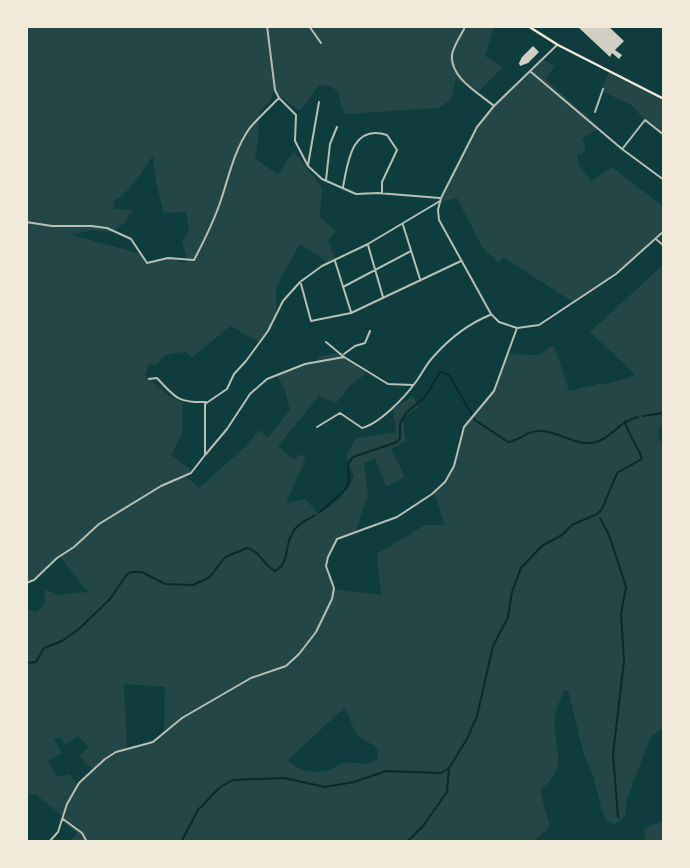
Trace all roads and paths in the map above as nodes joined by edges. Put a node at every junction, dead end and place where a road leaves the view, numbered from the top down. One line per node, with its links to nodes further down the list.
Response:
1 (267, 26): 9 (street)
2 (309, 26): 5 (street)
3 (528, 26): 6 (main road)
4 (464, 29): 12 (street)
5 (321, 43)
6 (558, 45): 7 (street); 10 (main road)
7 (531, 71): 12 (street); 16 (street)
8 (603, 89): 13 (street)
9 (279, 98): 17 (street); 24 (street)
10 (664, 99)
11 (320, 102): 17 (street)
12 (494, 106): 23 (street)
13 (595, 113)
14 (337, 127): 20 (street)
15 (664, 135): 16 (street)
16 (622, 149): 19 (street)
17 (308, 166): 20 (street)
18 (664, 174): 19 (street)
19 (662, 179)
20 (326, 181): 21 (street)
21 (343, 188): 22 (street); 22 (street)
22 (382, 194): 23 (street)
23 (441, 200): 25 (street); 32 (street)
24 (26, 222)
25 (402, 223): 28 (street); 30 (street)
26 (664, 231): 27 (street)
27 (655, 239): 29 (street); 40 (street)
28 (368, 244): 31 (street); 33 (street)
29 (664, 246)
30 (411, 251): 33 (street); 34 (street)
31 (335, 259): 35 (street); 36 (street)
32 (462, 261): 34 (street); 39 (street)
33 (375, 270): 36 (street); 37 (street)
34 (421, 280): 37 (street)
35 (300, 282): 38 (street); 46 (street)
36 (343, 287): 38 (street)
37 (383, 298): 38 (street)
38 (351, 313)
39 (491, 314): 40 (street); 45 (street)
40 (517, 328): 50 (street)
41 (370, 331): 43 (street)
42 (326, 342): 43 (street)
43 (343, 356): 45 (street); 48 (street)
44 (149, 379): 46 (street)
45 (414, 385): 47 (street)
46 (207, 402): 48 (street)
47 (317, 427)
48 (205, 455): 49 (street)
49 (26, 583)
50 (62, 818): 51 (street); 52 (street)
51 (49, 842)
52 (87, 842)

